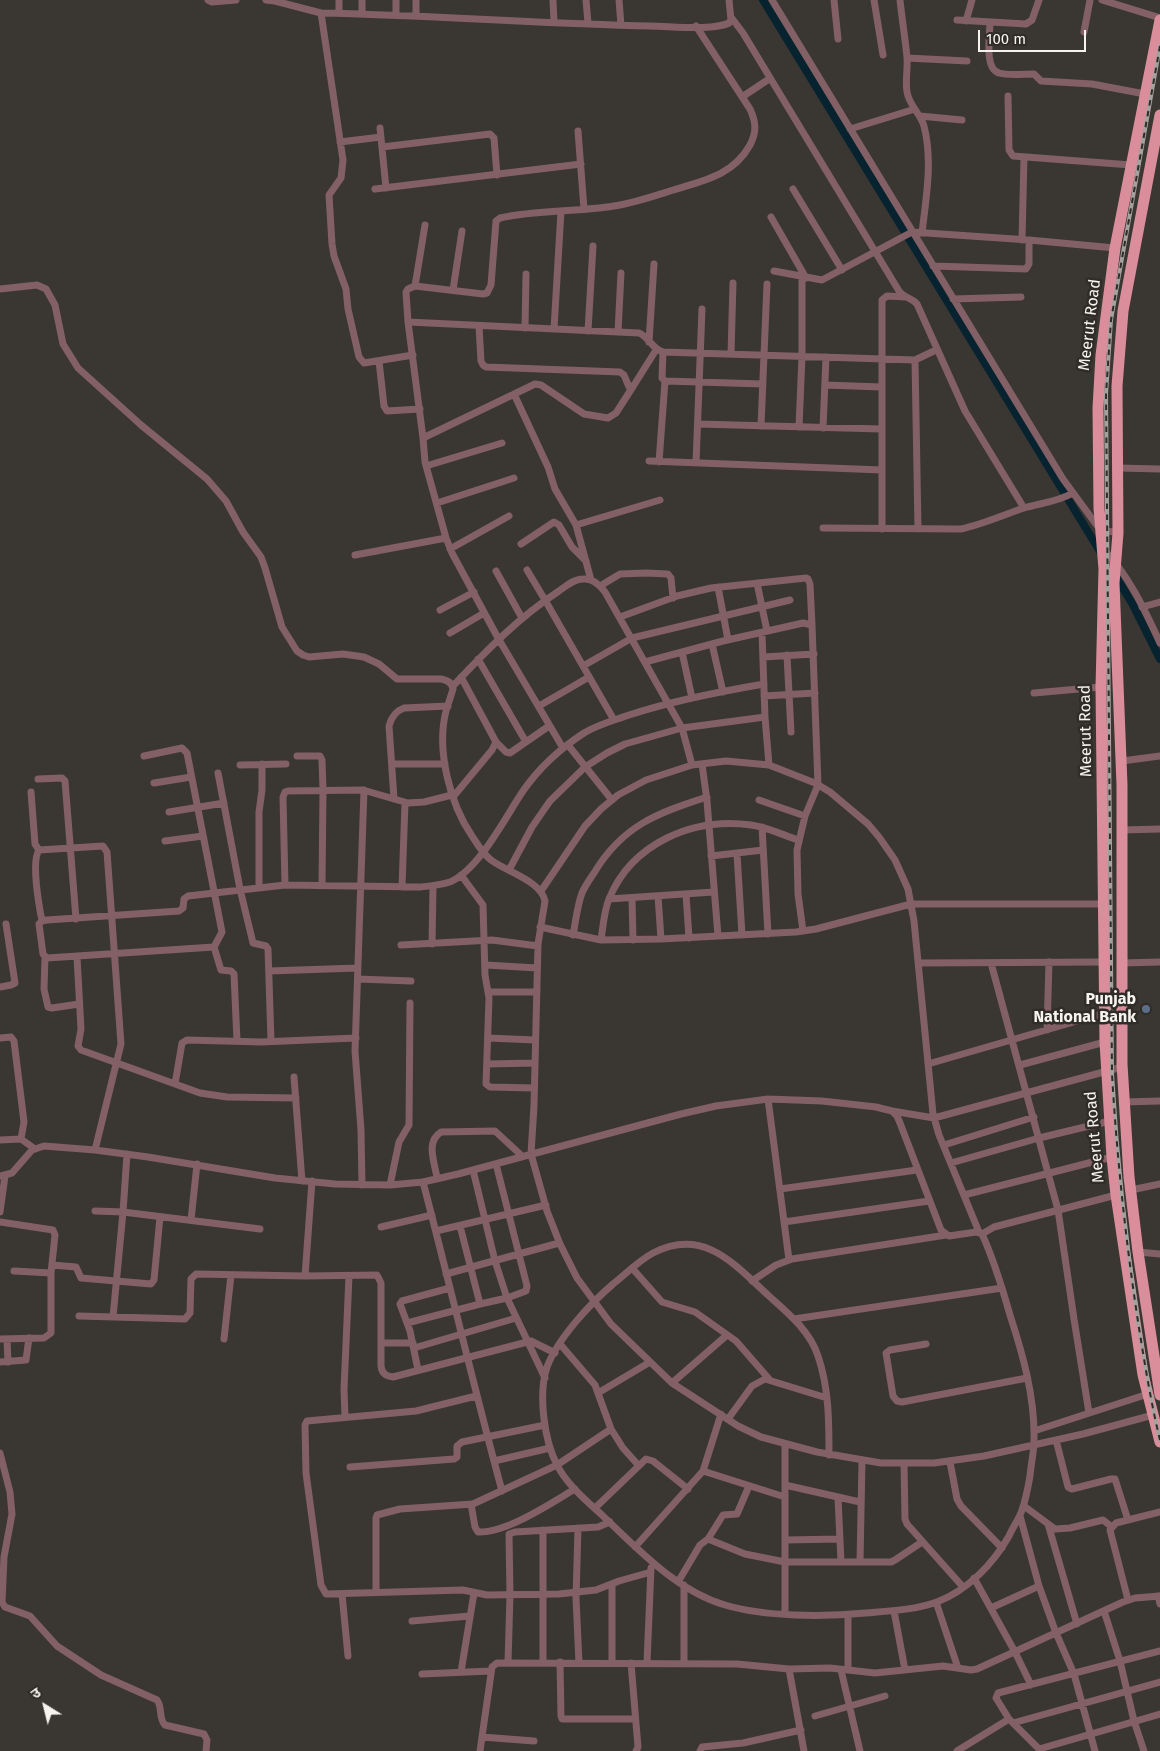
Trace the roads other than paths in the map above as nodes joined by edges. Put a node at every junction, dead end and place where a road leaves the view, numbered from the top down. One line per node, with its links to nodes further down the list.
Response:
1 (208, 0): 2 (street)
2 (236, 0)
3 (266, 0): 20 (street)
4 (339, 0): 21 (street)
5 (362, 0): 22 (street)
6 (396, 0): 23 (street)
7 (416, 0): 24 (street)
8 (553, 0): 29 (street)
9 (586, 0): 31 (street)
10 (619, 0): 32 (street)
11 (729, 0): 25 (street)
12 (772, 0): 48 (street)
13 (834, 0): 35 (street)
14 (874, 0): 36 (street)
15 (900, 0): 37 (street)
16 (972, 0): 28 (street)
17 (1039, 0): 30 (street)
18 (1090, 0): 34 (street)
19 (1102, 0): 26 (street)
20 (321, 13): 21 (street); 51 (street)
21 (339, 13): 22 (street)
22 (362, 14): 23 (street)
23 (396, 15): 24 (street)
24 (416, 16): 29 (street)
25 (731, 17): 33 (street); 39 (street)
26 (1160, 19): 40 (highway, Meerut Road)
27 (957, 20): 28 (street)
28 (966, 21): 30 (street)
29 (554, 22): 31 (street)
30 (990, 22): 40 (street)
31 (588, 23): 32 (street)
32 (621, 25): 33 (street)
33 (696, 26): 42 (street)
34 (1084, 32)
35 (838, 39)
36 (883, 55)
37 (907, 58): 38 (street); 43 (street)
38 (967, 61)
39 (770, 79): 42 (street); 71 (street)
40 (1145, 94): 55 (highway, Meerut Road)
41 (1008, 96): 53 (street)
42 (742, 97): 61 (street)
43 (915, 108): 45 (street); 48 (street)
44 (1160, 115): 56 (highway, Meerut Road)
45 (920, 116): 46 (street); 67 (street)
46 (962, 120)
47 (380, 128): 50 (street)
48 (850, 129): 66 (street)
49 (578, 131): 54 (street)
50 (381, 137): 51 (street); 52 (street)
51 (340, 142): 105 (street)
52 (382, 147): 57 (street); 58 (street)
53 (1024, 157): 55 (street); 68 (street)
54 (581, 164): 57 (street); 61 (street)
55 (1131, 165): 70 (highway, Meerut Road)
56 (1155, 165): 125 (highway, Meerut Road)
57 (497, 174): 58 (street)
58 (386, 188): 60 (street)
59 (793, 189): 74 (street)
60 (375, 190)
61 (584, 208): 62 (street)
62 (561, 211): 83 (street); 91 (street)
63 (771, 217): 78 (street)
64 (425, 225): 81 (street)
65 (462, 231): 83 (street)
66 (910, 233): 67 (street); 71 (street); 73 (street)
67 (922, 233): 68 (street)
68 (1026, 240): 70 (street); 73 (street)
69 (593, 246): 92 (street)
70 (1116, 248): 138 (highway, Meerut Road)
71 (875, 251): 74 (street); 84 (street)
72 (654, 264): 94 (street)
73 (933, 266): 86 (street)
74 (842, 270): 78 (street)
75 (774, 271): 78 (street)
76 (621, 273): 93 (street)
77 (526, 274): 90 (street)
78 (804, 277): 101 (street)
79 (733, 283): 98 (street)
80 (767, 284): 100 (street)
81 (415, 286): 83 (street); 88 (street)
82 (0, 289): 182 (street)
83 (453, 290)
84 (906, 297): 95 (street); 103 (street)
85 (1021, 297): 86 (street)
86 (953, 299): 129 (street)
87 (702, 309): 97 (street)
88 (408, 322): 89 (street); 99 (street)
89 (479, 326): 90 (street); 109 (street)
90 (524, 328): 91 (street)
91 (554, 329): 92 (street)
92 (588, 331): 93 (street)
93 (618, 332): 94 (street)
94 (649, 342): 96 (street)
95 (936, 350): 104 (street); 132 (street)
96 (660, 351): 97 (street); 106 (street); 109 (street)
97 (701, 354): 98 (street); 107 (street)
98 (731, 354): 100 (street)
99 (412, 355): 105 (street); 113 (street)
100 (764, 355): 101 (street); 108 (street)
101 (802, 356): 102 (street); 116 (street)
102 (826, 357): 103 (street); 110 (street)
103 (881, 359): 104 (street); 111 (street)
104 (915, 360): 137 (street)
105 (379, 361): 113 (street)
106 (665, 381): 107 (street); 122 (street)
107 (700, 381): 108 (street); 114 (street)
108 (763, 384): 115 (street)
109 (634, 385): 112 (street)
110 (825, 385): 111 (street); 117 (street)
111 (881, 387): 118 (street)
112 (514, 394): 119 (street); 134 (street)
113 (420, 410): 119 (street)
114 (698, 424): 115 (street); 123 (street)
115 (762, 426): 116 (street)
116 (799, 427): 117 (street)
117 (823, 428): 118 (street)
118 (881, 429): 127 (street)
119 (423, 438): 124 (street)
120 (502, 443): 124 (street)
121 (649, 461): 122 (street)
122 (659, 462): 123 (street)
123 (696, 463): 127 (street)
124 (426, 466): 131 (street)
125 (1118, 468): 126 (street); 139 (highway, Meerut Road)
126 (1160, 469)
127 (882, 470): 136 (street)
128 (514, 478): 131 (street)
129 (1068, 495): 132 (street); 138 (street)
130 (660, 500): 134 (street)
131 (437, 503): 140 (street)
132 (1024, 508): 137 (street)
133 (509, 516): 142 (street)
134 (576, 525): 144 (street)
135 (823, 528): 136 (street)
136 (882, 529): 137 (street)
137 (918, 529)
138 (1101, 531): 139 (street); 145 (highway, Meerut Road)
139 (1118, 532): 145 (highway, Meerut Road)
140 (446, 538): 142 (street); 143 (street)
141 (521, 544): 144 (street)
142 (450, 550): 152 (street)
143 (355, 555)
144 (586, 562): 148 (street)
145 (1112, 564): 158 (street); 183 (highway, Meerut Road); 204 (highway, Meerut Road)
146 (527, 570): 154 (street)
147 (496, 571): 162 (street)
148 (591, 580): 150 (street); 154 (street)
149 (757, 583): 151 (street); 157 (street); 164 (street)
150 (600, 586): 153 (street); 163 (street)
151 (718, 587): 153 (street); 161 (street)
152 (474, 592): 159 (street); 160 (street)
153 (674, 598): 163 (street)
154 (545, 600): 162 (street); 178 (street)
155 (790, 600): 157 (street)
156 (1160, 602): 158 (street)
157 (762, 606): 161 (street); 165 (street)
158 (1142, 607): 170 (street)
159 (440, 610)
160 (484, 613): 166 (street); 167 (street)
161 (723, 616): 168 (street); 169 (street)
162 (522, 618): 167 (street)
163 (620, 618): 168 (street)
164 (812, 625): 165 (street); 173 (street)
165 (765, 632): 169 (street); 175 (street)
166 (450, 633)
167 (498, 638): 176 (street); 192 (street)
168 (632, 638): 177 (street); 178 (street)
169 (728, 640): 171 (street)
170 (1160, 643)
171 (712, 644): 172 (street); 184 (street)
172 (682, 652): 177 (street); 189 (street)
173 (814, 654): 174 (street); 185 (street)
174 (787, 656): 175 (street); 187 (street)
175 (763, 657): 181 (street)
176 (478, 659): 179 (street); 199 (street)
177 (645, 662): 190 (street)
178 (583, 666): 180 (street)
179 (461, 677): 182 (street); 198 (street)
180 (589, 677): 192 (street); 194 (street)
181 (764, 684): 184 (street); 188 (street)
182 (453, 686): 191 (street)
183 (1101, 687): 186 (street); 262 (highway, Meerut Road)
184 (723, 692): 189 (street)
185 (815, 693): 187 (street); 218 (street)
186 (1034, 693)
187 (790, 694): 188 (street); 197 (street)
188 (764, 696): 193 (street)
189 (692, 698): 190 (street)
190 (669, 703): 194 (street); 196 (street)
191 (448, 706): 207 (street); 208 (street)
192 (539, 706): 195 (street)
193 (765, 717): 196 (street); 212 (street)
194 (614, 720): 200 (street)
195 (549, 726): 199 (street); 200 (street)
196 (682, 728): 211 (street); 213 (street)
197 (791, 732)
198 (496, 742): 199 (street); 222 (street)
199 (526, 742)
200 (565, 746): 213 (street); 242 (street)
201 (144, 756): 215 (street)
202 (297, 756): 219 (street)
203 (1160, 756): 204 (street)
204 (1122, 762): 235 (highway, Meerut Road)
205 (262, 764): 206 (street); 210 (street); 251 (street)
206 (286, 764)
207 (392, 764): 208 (street); 224 (street)
208 (445, 764): 222 (street)
209 (702, 764): 211 (street); 212 (street); 223 (street)
210 (240, 765)
211 (692, 765): 225 (street)
212 (769, 766): 218 (street)
213 (586, 767): 225 (street); 245 (street)
214 (218, 773): 228 (street)
215 (191, 777): 217 (street); 229 (street)
216 (38, 779): 239 (street)
217 (154, 783)
218 (818, 785): 231 (street); 261 (street)
219 (324, 790): 220 (street); 247 (street); 248 (street)
220 (364, 790): 224 (street); 249 (street)
221 (31, 792): 240 (street)
222 (452, 796): 227 (street); 242 (street)
223 (707, 798): 232 (street); 270 (street)
224 (394, 799): 227 (street)
225 (612, 800): 254 (street)
226 (760, 800): 231 (street)
227 (405, 802): 252 (street)
228 (224, 803): 229 (street); 253 (street)
229 (197, 807): 230 (street); 236 (street)
230 (168, 812)
231 (805, 816): 237 (street)
232 (709, 824): 233 (street); 244 (street); 260 (street)
233 (762, 827): 237 (street); 241 (street)
234 (1160, 829): 235 (street)
235 (1122, 830): 290 (highway, Meerut Road)
236 (203, 836): 238 (street); 255 (street)
237 (798, 840): 268 (street)
238 (164, 841)
239 (70, 848): 240 (street); 263 (street); 264 (street)
240 (38, 850): 265 (street)
241 (763, 850): 243 (street); 269 (street)
242 (483, 853): 245 (street); 246 (street)
243 (737, 854): 244 (street); 271 (street)
244 (711, 856): 256 (street)
245 (509, 870): 254 (street)
246 (461, 875): 250 (street); 275 (street)
247 (285, 885): 248 (street); 251 (street)
248 (322, 886): 249 (street)
249 (362, 886): 252 (street); 292 (street)
250 (433, 886): 252 (street); 278 (street)
251 (260, 887): 253 (street)
252 (402, 887)
253 (240, 889): 255 (street); 294 (street)
254 (541, 891): 267 (street)
255 (214, 892): 263 (street); 281 (street)
256 (714, 892): 257 (street); 272 (street)
257 (686, 894): 258 (street); 273 (street)
258 (658, 896): 259 (street); 274 (street)
259 (632, 898): 260 (street); 277 (street)
260 (609, 899): 276 (street)
261 (911, 904): 262 (street); 268 (street); 288 (street)
262 (1103, 904): 286 (highway, Meerut Road)
263 (111, 916): 264 (street); 282 (street)
264 (76, 919): 265 (street)
265 (42, 921): 284 (street)
266 (6, 924): 297 (street)
267 (540, 928): 270 (street); 280 (street)
268 (803, 931): 269 (street)
269 (768, 934): 271 (street)
270 (573, 935): 276 (street)
271 (742, 935): 272 (street)
272 (718, 936): 273 (street)
273 (689, 938): 274 (street)
274 (660, 939): 277 (street)
275 (485, 940): 278 (street); 280 (street); 291 (street)
276 (601, 940): 277 (street)
277 (633, 940)
278 (432, 944): 279 (street)
279 (402, 945)
280 (538, 946): 293 (street)
281 (214, 947): 282 (street); 309 (street)
282 (114, 954): 283 (street); 312 (street)
283 (77, 956): 284 (street); 301 (street)
284 (45, 957): 301 (street)
285 (1049, 962): 286 (street); 289 (street); 303 (street)
286 (1104, 962): 302 (highway, Meerut Road)
287 (1160, 962): 290 (street)
288 (918, 963): 289 (street); 315 (street)
289 (992, 963): 308 (street)
290 (1122, 963): 317 (highway, Meerut Road)
291 (486, 965): 293 (street); 298 (street)
292 (358, 968): 294 (street); 295 (street)
293 (537, 968): 299 (street)
294 (269, 971): 310 (street)
295 (358, 979): 296 (street); 305 (street)
296 (411, 981)
297 (0, 987)
298 (488, 992): 299 (street); 306 (street)
299 (537, 992): 307 (street)
300 (410, 1003): 354 (street)
301 (79, 1004): 312 (street)
302 (1105, 1013): 303 (street); 311 (highway, Meerut Road)
303 (1047, 1030): 308 (street)
304 (0, 1038): 332 (street)
305 (356, 1038): 310 (street); 352 (street)
306 (488, 1038): 307 (street); 314 (street)
307 (535, 1040): 313 (street)
308 (1013, 1040): 315 (street); 316 (street)
309 (237, 1041): 310 (street); 320 (street)
310 (271, 1041)
311 (1105, 1042): 316 (street); 318 (highway, Meerut Road)
312 (116, 1063): 320 (street); 336 (street)
313 (535, 1063): 314 (street); 321 (street)
314 (487, 1064): 321 (street)
315 (928, 1064): 329 (street)
316 (1020, 1065): 322 (street)
317 (1122, 1067): 318 (street); 326 (highway, Meerut Road)
318 (1106, 1071): 322 (street); 330 (highway, Meerut Road)
319 (294, 1077): 323 (street)
320 (175, 1084): 323 (street)
321 (534, 1088): 338 (street)
322 (1027, 1093): 328 (street); 329 (street)
323 (296, 1098): 349 (street)
324 (768, 1099): 327 (street); 338 (street); 355 (street)
325 (1160, 1101): 326 (street)
326 (1124, 1102): 356 (highway, Meerut Road)
327 (892, 1111): 329 (street); 345 (street)
328 (1034, 1117): 331 (street); 334 (street)
329 (934, 1118): 334 (street)
330 (1110, 1121): 331 (street); 340 (highway, Meerut Road)
331 (1040, 1138): 341 (street); 346 (street)
332 (21, 1139): 333 (street); 335 (street)
333 (0, 1140)
334 (944, 1145): 341 (street)
335 (35, 1149): 336 (street); 347 (street)
336 (95, 1150): 337 (street)
337 (127, 1154): 342 (street); 364 (street)
338 (530, 1154): 339 (street); 360 (street)
339 (522, 1156): 343 (street); 348 (street)
340 (1112, 1158): 346 (street); 358 (highway, Meerut Road)
341 (951, 1163): 357 (street)
342 (197, 1164): 349 (street); 368 (street)
343 (496, 1164): 344 (street); 365 (street)
344 (472, 1170): 348 (street); 369 (street)
345 (917, 1170): 355 (street); 359 (street)
346 (1049, 1173): 357 (street); 361 (street)
347 (2, 1176): 363 (street)
348 (438, 1178): 351 (street)
349 (302, 1180): 350 (street)
350 (312, 1181): 352 (street); 391 (street)
351 (423, 1182): 354 (street); 366 (street)
352 (362, 1184): 354 (street)
353 (1160, 1184): 356 (street)
354 (390, 1185)
355 (780, 1189): 371 (street)
356 (1130, 1190): 379 (highway, Meerut Road)
357 (964, 1195): 376 (street)
358 (1116, 1195): 361 (street); 426 (highway, Meerut Road)
359 (929, 1201): 371 (street); 377 (street)
360 (546, 1205): 365 (street); 378 (street)
361 (1058, 1210): 376 (street); 430 (street)
362 (95, 1211): 364 (street)
363 (0, 1212)
364 (123, 1212): 367 (street); 394 (street)
365 (509, 1214): 369 (street); 380 (street)
366 (432, 1215): 373 (street); 375 (street)
367 (160, 1217): 368 (street); 394 (street)
368 (190, 1220): 374 (street)
369 (484, 1220): 372 (street); 383 (street)
370 (0, 1222): 384 (street)
371 (784, 1222): 382 (street)
372 (460, 1226): 375 (street); 385 (street)
373 (381, 1227)
374 (260, 1229)
375 (436, 1231): 389 (street)
376 (981, 1233): 377 (street); 396 (street)
377 (946, 1235): 382 (street)
378 (560, 1243): 380 (street); 398 (street)
379 (1138, 1252): 381 (street); 427 (highway, Meerut Road)
380 (518, 1254): 383 (street); 397 (street)
381 (1160, 1254)
382 (789, 1260): 393 (street)
383 (495, 1261): 385 (street); 397 (street)
384 (52, 1265): 388 (street); 394 (street)
385 (470, 1267): 389 (street); 399 (street)
386 (632, 1268): 393 (street); 398 (street); 407 (street)
387 (14, 1271): 388 (street)
388 (51, 1273): 408 (street)
389 (446, 1274): 395 (street)
390 (231, 1275): 391 (street); 402 (street); 410 (street)
391 (305, 1276): 392 (street)
392 (349, 1276): 412 (street); 432 (street)
393 (752, 1281): 404 (street)
394 (117, 1282): 402 (street)
395 (450, 1288): 400 (street); 405 (street)
396 (1002, 1288): 404 (street); 422 (street)
397 (506, 1298): 399 (street); 403 (street)
398 (593, 1301): 413 (street); 419 (street)
399 (480, 1304): 400 (street)
400 (456, 1310): 405 (street); 406 (street)
401 (79, 1316): 402 (street)
402 (113, 1317)
403 (516, 1318): 406 (street); 411 (street)
404 (794, 1320): 429 (street)
405 (407, 1323): 415 (street)
406 (462, 1333): 415 (street); 417 (street)
407 (728, 1335): 423 (street); 424 (street)
408 (29, 1338): 409 (street); 418 (street)
409 (4, 1339): 418 (street)
410 (224, 1339)
411 (528, 1342): 416 (street); 417 (street); 421 (street)
412 (381, 1343): 415 (street); 420 (street)
413 (560, 1344): 416 (street); 425 (street)
414 (926, 1344): 422 (street)
415 (414, 1345): 420 (street)
416 (555, 1354): 421 (street)
417 (467, 1357): 420 (street); 428 (street)
418 (4, 1362)
419 (650, 1362): 424 (street); 425 (street)
420 (418, 1370)
421 (545, 1378): 435 (street)
422 (1027, 1378): 437 (street)
423 (769, 1380): 429 (street); 433 (street)
424 (672, 1383): 431 (street)
425 (598, 1393): 436 (street)
426 (1148, 1394): 430 (street); 434 (highway, Meerut Road)
427 (1160, 1395)
428 (476, 1396): 432 (street); 438 (street)
429 (827, 1398): 445 (street)
430 (1089, 1413): 437 (street)
431 (721, 1414): 433 (street); 453 (street)
432 (345, 1418): 494 (street)
433 (728, 1419): 441 (street)
434 (1156, 1419): 439 (street); 440 (highway, Meerut Road)
435 (545, 1425): 438 (street); 443 (street)
436 (611, 1429): 450 (street); 451 (street)
437 (1034, 1431): 442 (street)
438 (487, 1436): 446 (street); 452 (street)
439 (1056, 1440): 442 (street); 467 (street)
440 (1160, 1442)
441 (784, 1444): 445 (street); 454 (street)
442 (1034, 1444): 448 (street); 463 (street)
443 (550, 1448): 446 (street); 450 (street)
444 (0, 1453): 546 (street)
445 (830, 1455): 447 (street)
446 (494, 1461): 458 (street)
447 (862, 1461): 449 (street); 461 (street)
448 (950, 1462): 449 (street); 480 (street)
449 (904, 1464): 478 (street)
450 (557, 1465): 456 (street); 458 (street)
451 (639, 1466): 457 (street); 464 (street)
452 (350, 1468)
453 (703, 1470): 455 (street); 457 (street)
454 (785, 1485): 459 (street); 460 (street)
455 (749, 1486): 459 (street); 475 (street)
456 (575, 1488): 464 (street); 471 (street)
457 (688, 1488): 479 (street)
458 (502, 1491): 462 (street)
459 (785, 1498): 477 (street)
460 (838, 1498): 461 (street); 476 (street)
461 (860, 1502): 484 (street)
462 (471, 1504): 471 (street); 491 (street)
463 (1024, 1506): 466 (street); 469 (street)
464 (594, 1508): 468 (street)
465 (1160, 1512): 467 (street)
466 (1020, 1516): 480 (street); 489 (street)
467 (1128, 1520): 470 (street)
468 (610, 1522): 472 (street); 479 (street)
469 (1048, 1524): 470 (street); 508 (street)
470 (1112, 1527): 498 (street)
471 (500, 1528): 474 (street)
472 (578, 1528): 473 (street); 492 (street)
473 (542, 1530): 474 (street); 495 (street)
474 (509, 1534): 496 (street)
475 (708, 1539): 482 (street); 488 (street)
476 (840, 1539): 477 (street); 483 (street)
477 (785, 1540): 482 (street)
478 (922, 1542): 484 (street); 490 (street)
479 (635, 1547): 481 (street)
480 (1002, 1548): 486 (street)
481 (651, 1560): 485 (street); 488 (street)
482 (785, 1562): 483 (street); 504 (street)
483 (841, 1562): 484 (street)
484 (860, 1562)
485 (651, 1572): 487 (street); 520 (street)
486 (974, 1578): 490 (street); 501 (street)
487 (612, 1584): 492 (street); 518 (street)
488 (681, 1584): 504 (street); 521 (street)
489 (1040, 1586): 501 (street); 509 (street)
490 (963, 1587): 499 (street)
491 (376, 1591): 493 (street); 494 (street)
492 (577, 1592): 495 (street); 517 (street)
493 (474, 1593): 496 (street); 506 (street)
494 (342, 1594): 512 (street)
495 (544, 1594): 496 (street); 516 (street)
496 (510, 1595): 515 (street)
497 (1159, 1596): 498 (street); 500 (street)
498 (1128, 1600): 503 (street)
499 (936, 1602): 502 (street); 522 (street)
500 (1160, 1604)
501 (991, 1608): 511 (street)
502 (894, 1611): 505 (street); 525 (street)
503 (1104, 1611): 508 (street); 513 (street)
504 (785, 1614): 505 (street)
505 (848, 1615): 524 (street)
506 (470, 1616): 507 (street); 527 (street)
507 (412, 1620)
508 (1077, 1624): 509 (street)
509 (1056, 1633): 511 (street); 529 (street)
510 (1160, 1651): 513 (street)
511 (1015, 1652): 522 (street); 531 (street)
512 (348, 1656)
513 (1120, 1661): 529 (street); 532 (street)
514 (560, 1662): 516 (street); 517 (street); 538 (street)
515 (508, 1663): 516 (street); 526 (street)
516 (543, 1663)
517 (579, 1663): 518 (street)
518 (612, 1663): 519 (street)
519 (631, 1663): 520 (street); 538 (street)
520 (648, 1663): 521 (street)
521 (684, 1663): 523 (street)
522 (958, 1668): 525 (street)
523 (790, 1669): 524 (street); 541 (street)
524 (845, 1670): 525 (street); 535 (street)
525 (905, 1670)
526 (491, 1671): 527 (street); 543 (street)
527 (461, 1672): 528 (street)
528 (422, 1674)
529 (1074, 1674): 531 (street); 534 (street)
530 (1160, 1682): 532 (street)
531 (1031, 1685): 539 (street)
532 (1127, 1691): 534 (street); 540 (street)
533 (885, 1696): 535 (street)
534 (1083, 1704): 539 (street); 542 (street)
535 (849, 1706): 537 (street); 551 (street)
536 (1160, 1714): 540 (street)
537 (815, 1716)
538 (635, 1719): 548 (street)
539 (1011, 1721): 545 (street); 552 (street)
540 (1134, 1721): 542 (street); 554 (street)
541 (801, 1730): 549 (street); 550 (street)
542 (1090, 1734): 545 (street); 553 (street)
543 (482, 1737): 544 (street); 547 (street)
544 (534, 1742)
545 (1040, 1750)
546 (206, 1751)
547 (480, 1751)
548 (636, 1751)
549 (700, 1751)
550 (804, 1751)
551 (860, 1751)
552 (957, 1751)
553 (1095, 1751)
554 (1144, 1751)

